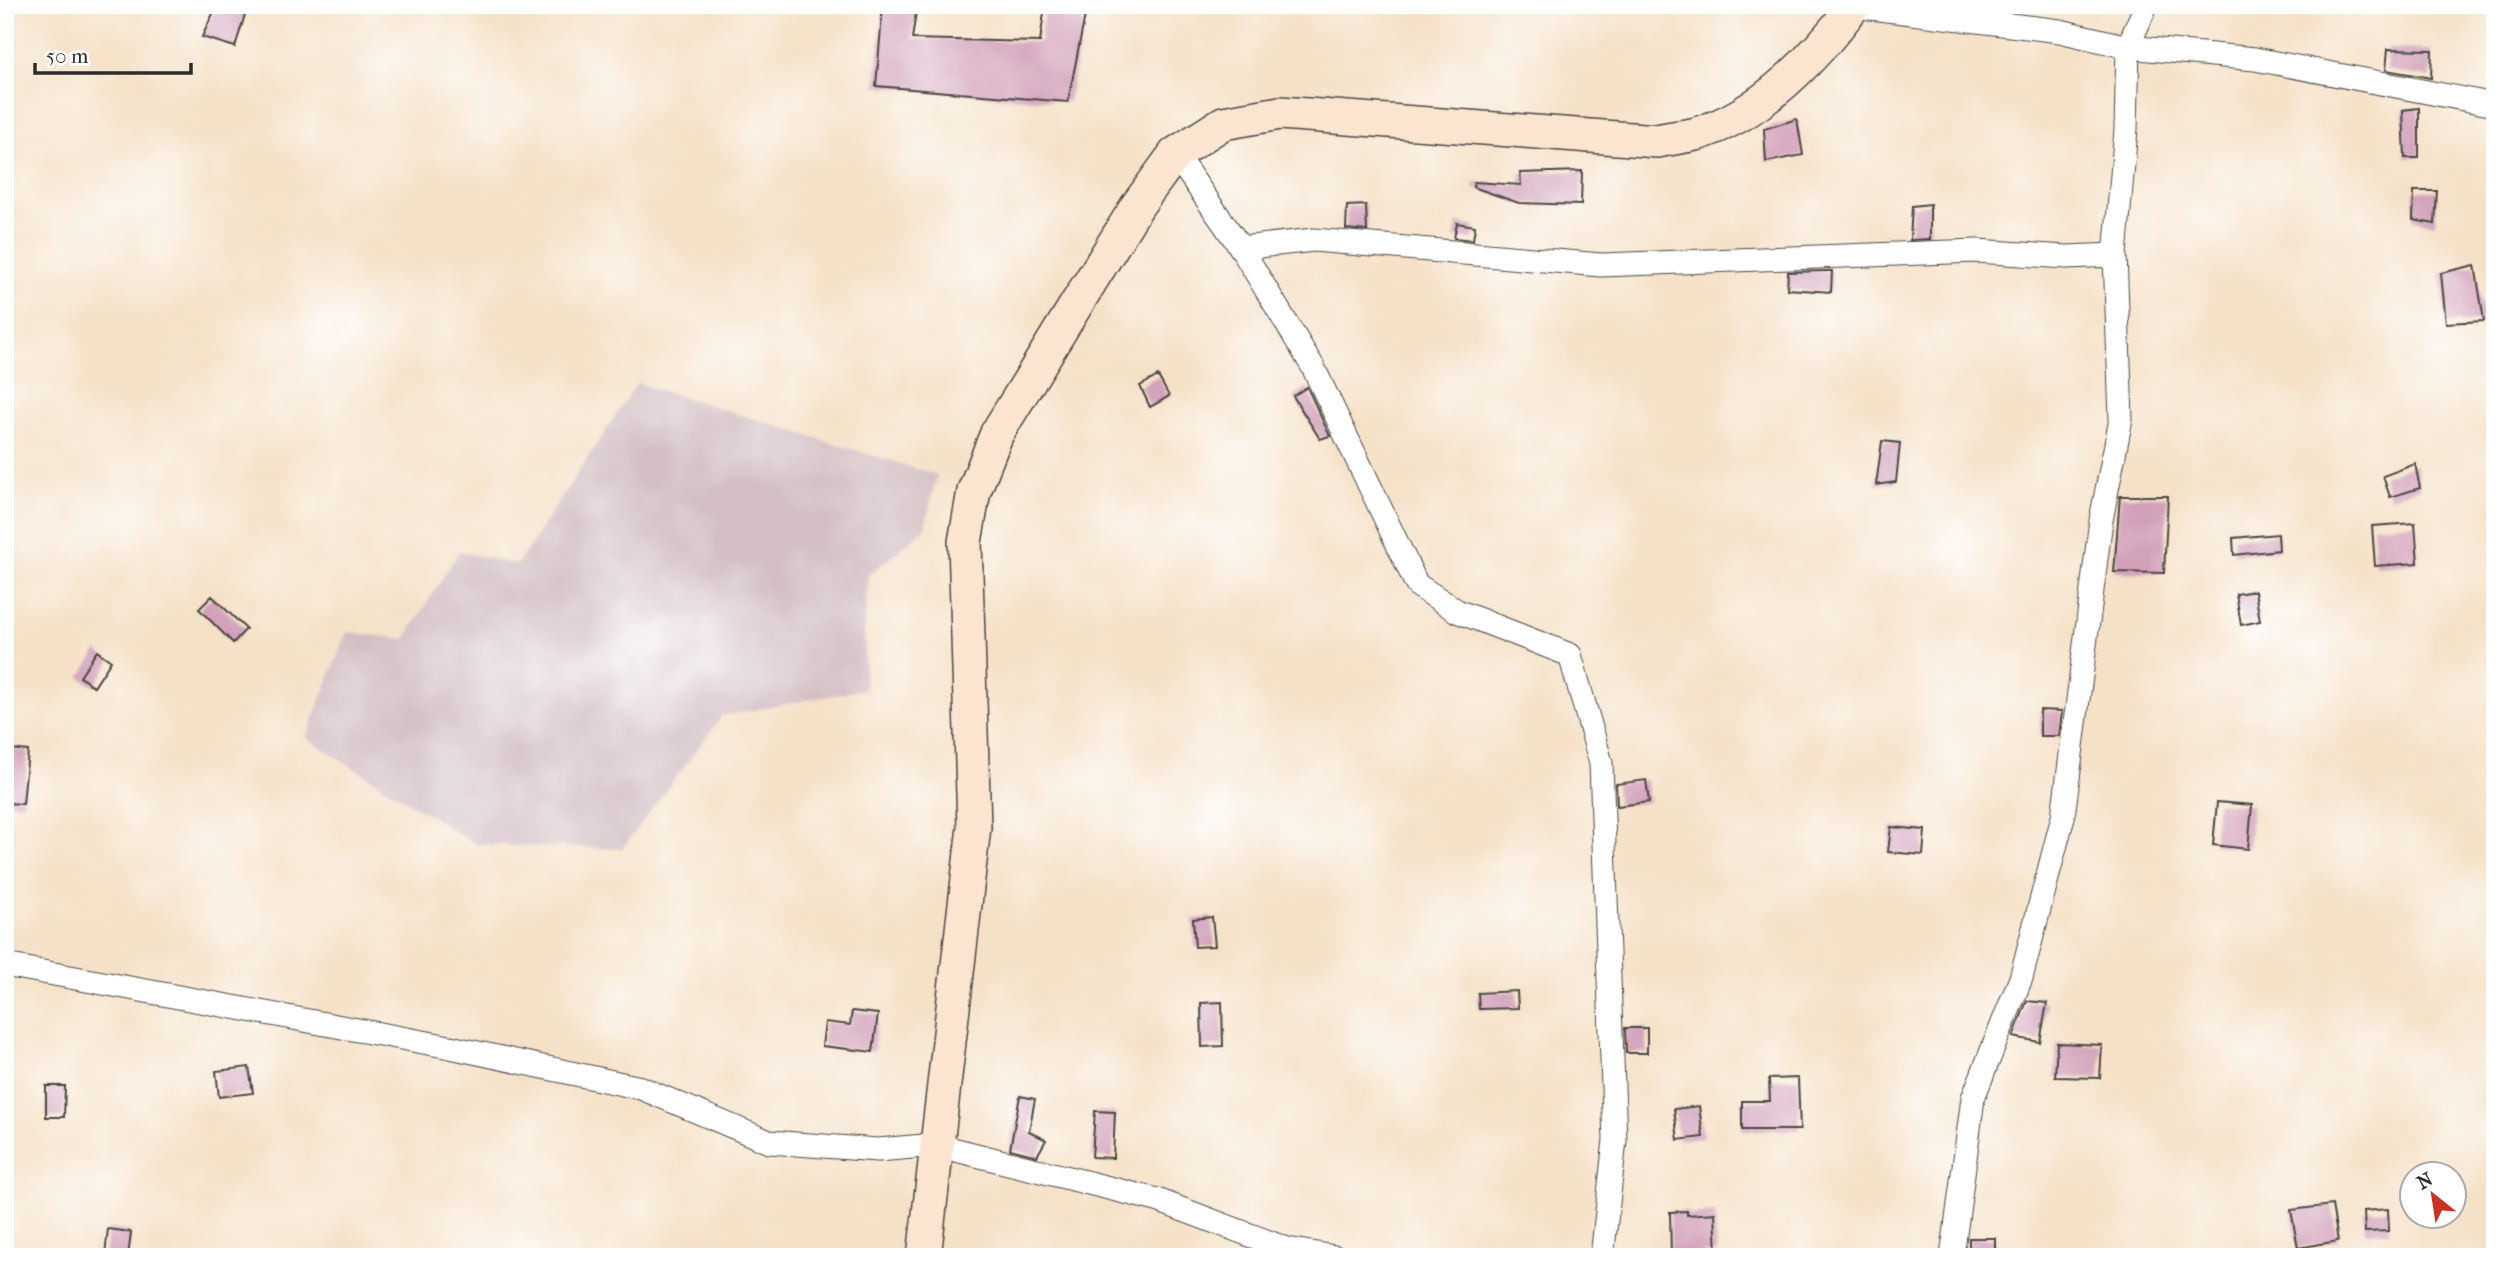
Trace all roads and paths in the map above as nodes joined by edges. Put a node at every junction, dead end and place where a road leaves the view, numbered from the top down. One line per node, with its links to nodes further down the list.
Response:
1 (2146, 5): 3 (street)
2 (1854, 6): 3 (street); 5 (main road)
3 (2129, 47): 4 (street); 7 (street)
4 (2495, 105)
5 (1175, 154): 6 (street); 9 (main road)
6 (1241, 248): 7 (street); 12 (street)
7 (2115, 255): 13 (street)
8 (5, 965): 9 (street)
9 (936, 1145): 10 (main road); 11 (street)
10 (924, 1257)
11 (1335, 1257)
12 (1602, 1257)
13 (1952, 1257)

